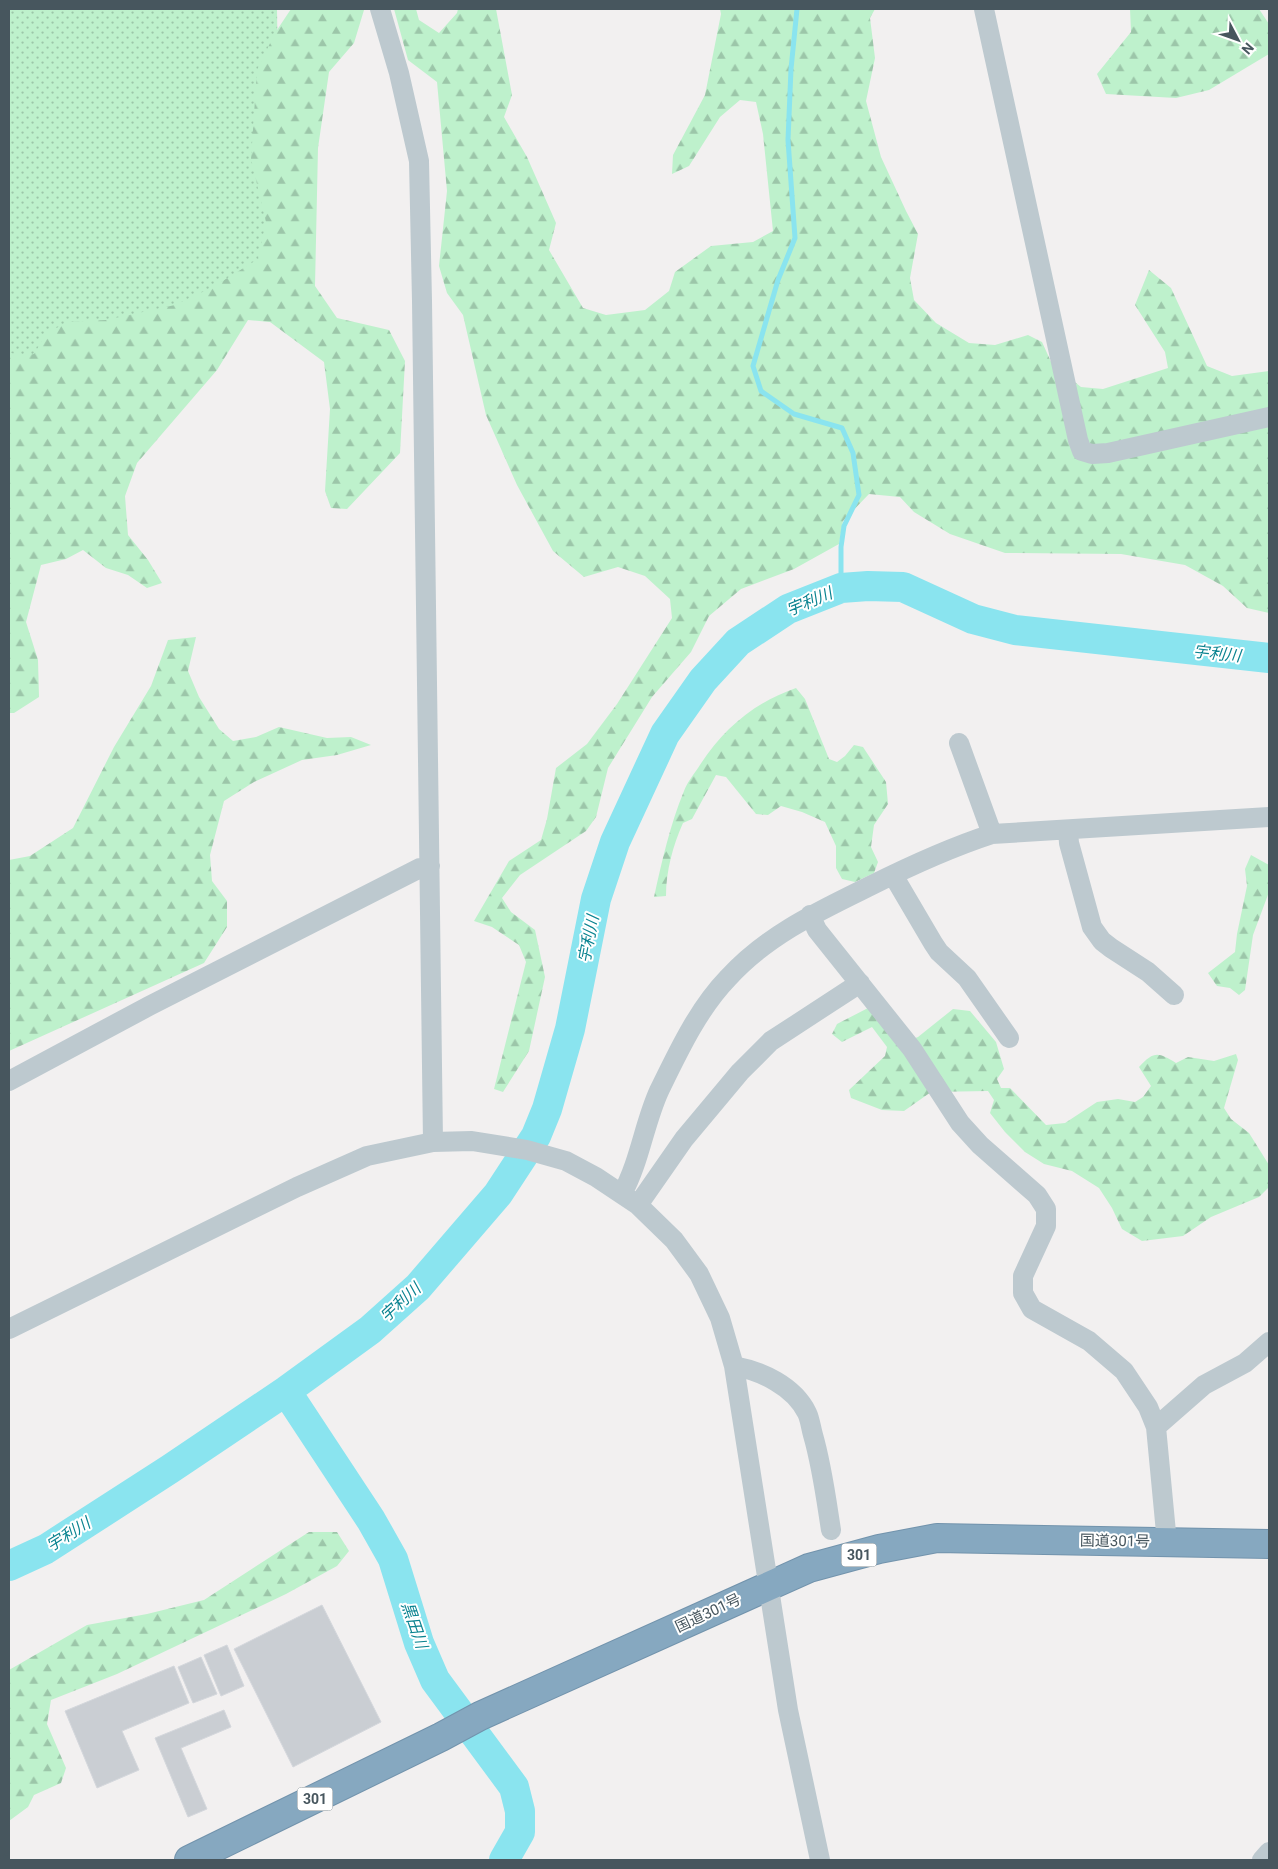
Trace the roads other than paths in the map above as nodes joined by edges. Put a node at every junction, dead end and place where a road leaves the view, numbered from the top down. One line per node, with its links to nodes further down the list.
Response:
1 (380, 9): 8 (street)
2 (984, 9): 3 (street)
3 (1269, 417)
4 (958, 743): 7 (street)
5 (1269, 816): 6 (street)
6 (1068, 830): 7 (street); 12 (street)
7 (992, 834): 9 (street)
8 (430, 866): 14 (street); 15 (street)
9 (893, 875): 10 (street); 13 (street)
10 (810, 915): 11 (street); 16 (street)
11 (860, 983): 17 (street); 21 (street)
12 (1174, 995)
13 (1008, 1038)
14 (9, 1081)
15 (433, 1142): 16 (street); 18 (street)
16 (622, 1194): 17 (street)
17 (638, 1205): 20 (street)
18 (9, 1329)
19 (1269, 1342): 21 (street)
20 (734, 1366): 22 (street); 25 (street)
21 (1156, 1427): 23 (street)
22 (831, 1530)
23 (1167, 1542): 24 (highway, 国道301号 / 301); 25 (highway, 国道301号 / 301)
24 (1269, 1544)
25 (767, 1586): 27 (highway, 国道301号 / 301); 28 (street)
26 (1269, 1852): 29 (street)
27 (204, 1857)
28 (820, 1860)
29 (1262, 1860)

